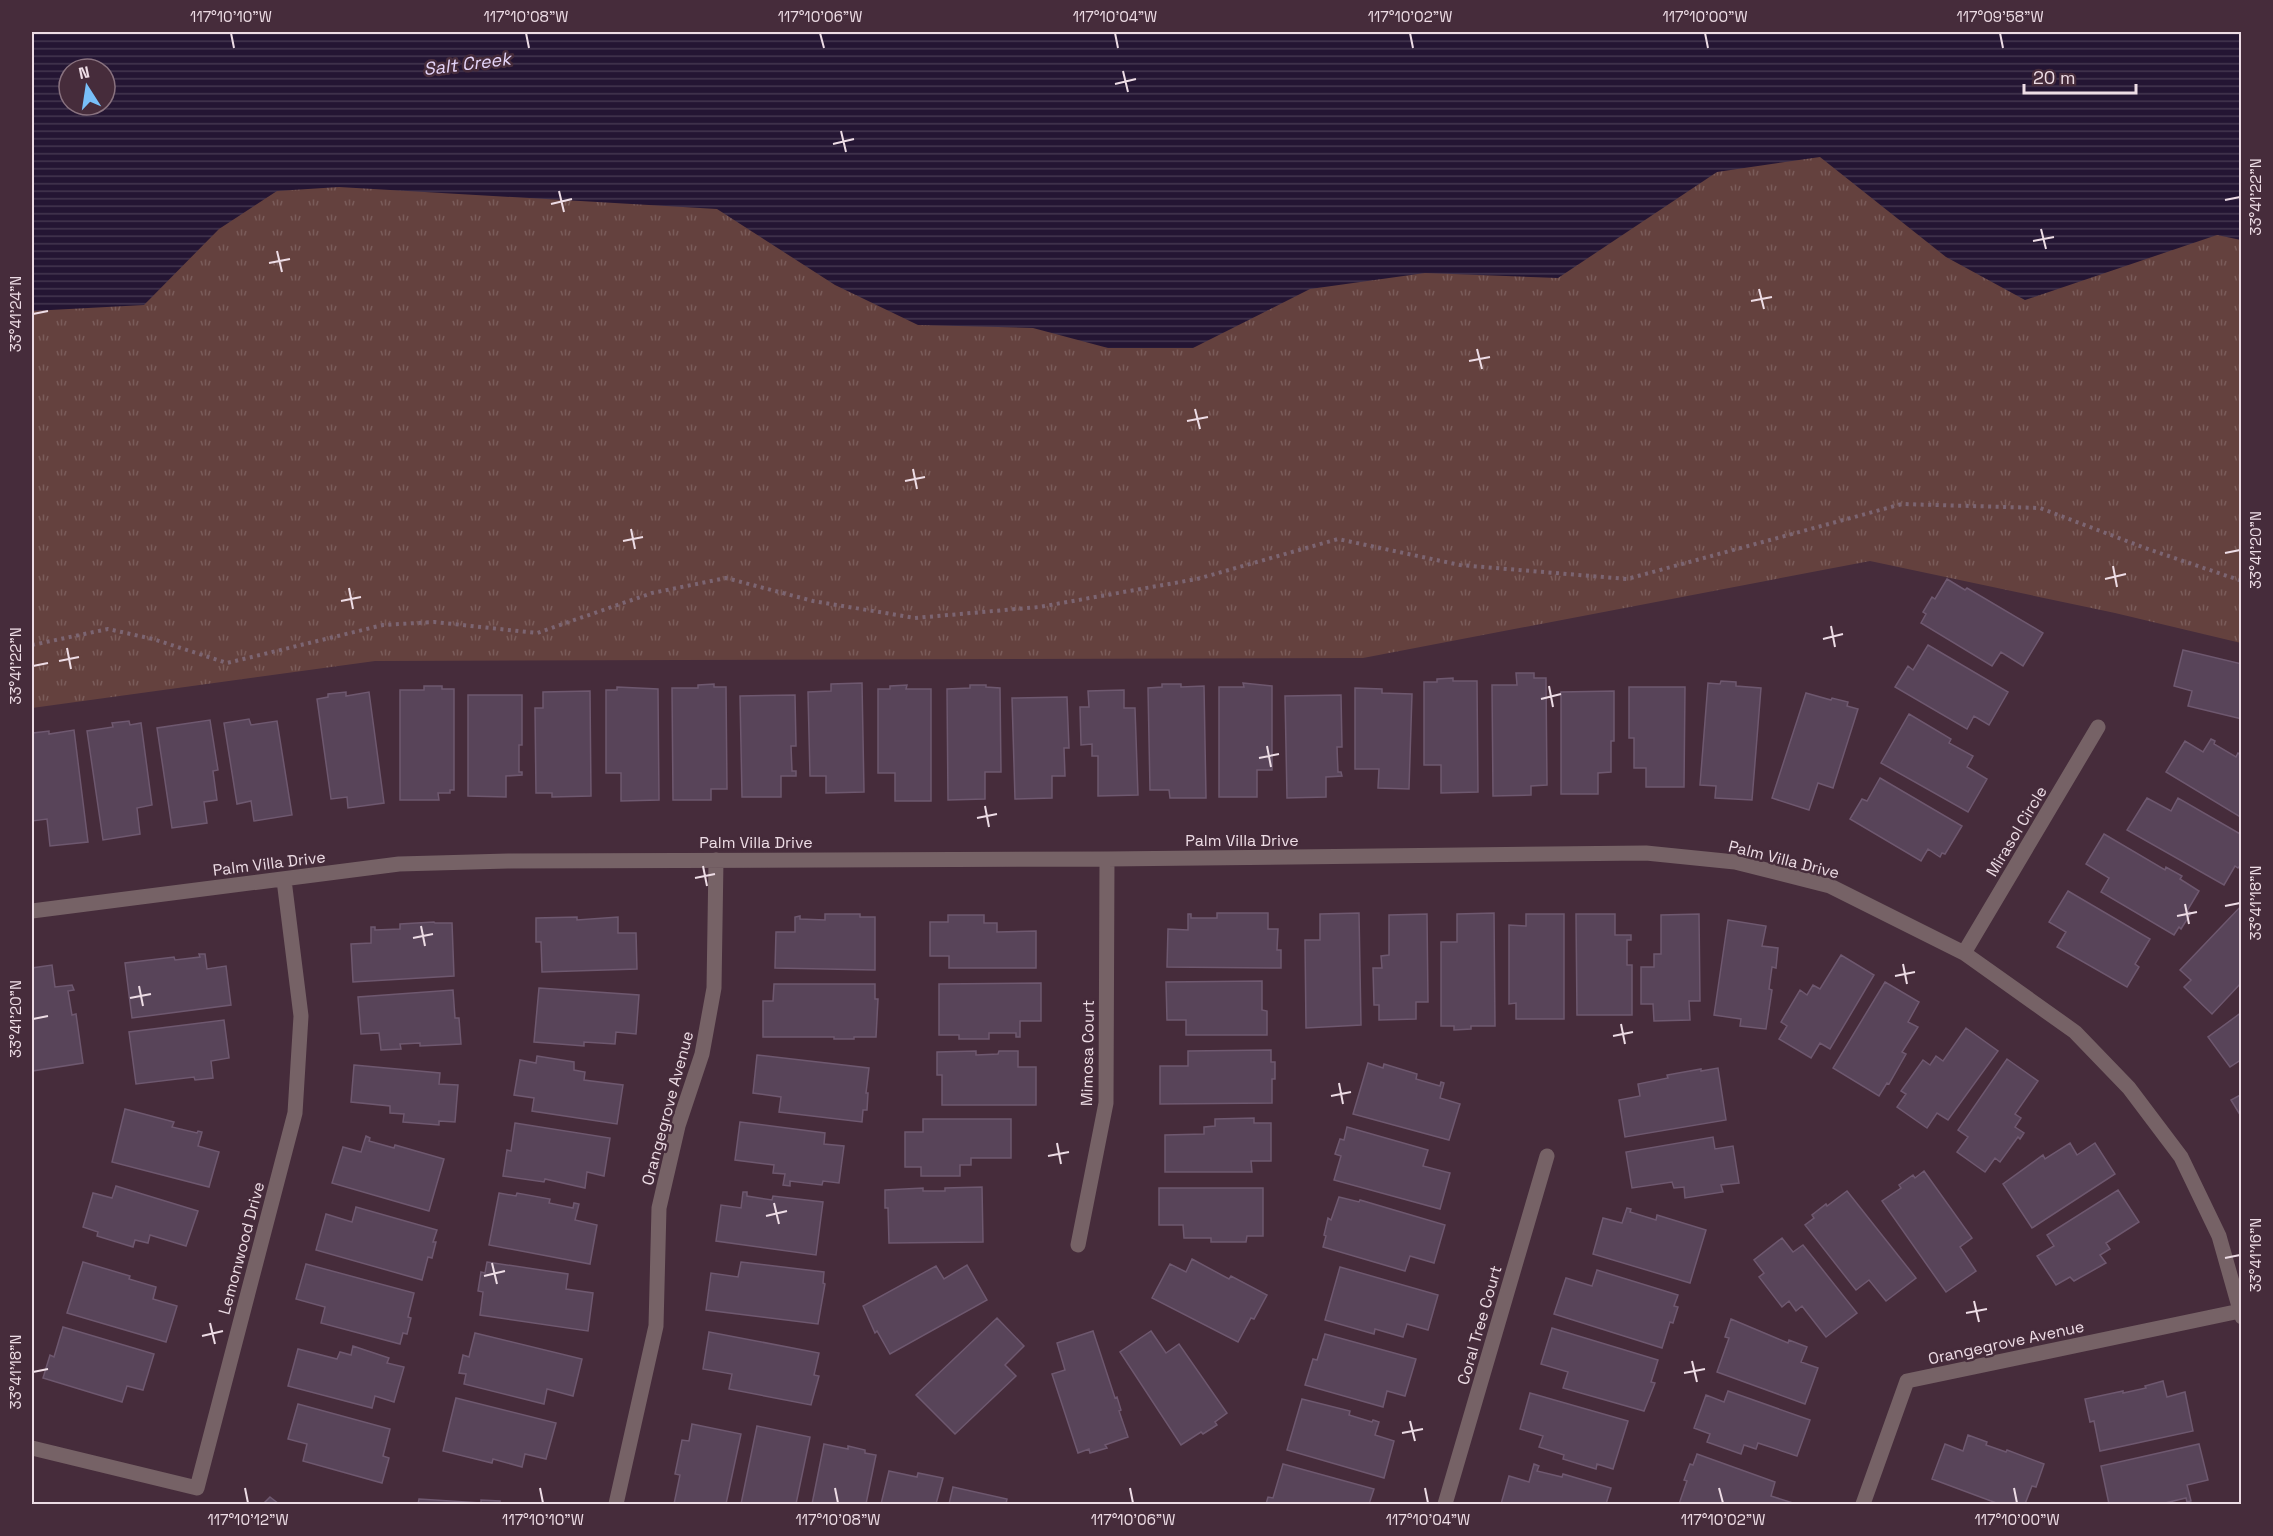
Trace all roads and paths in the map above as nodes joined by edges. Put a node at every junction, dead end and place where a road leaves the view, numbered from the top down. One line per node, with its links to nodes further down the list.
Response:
1 (2241, 581): 2 (path)
2 (32, 645)
3 (2098, 727): 8 (street, Mirasol Circle)
4 (1107, 859): 5 (street, Palm Villa Drive); 8 (street, Palm Villa Drive); 10 (street, Mimosa Court)
5 (716, 860): 6 (street, Palm Villa Drive); 13 (street, Orangegrove Avenue)
6 (284, 880): 7 (street, Palm Villa Drive); 12 (street, Lemonwood Drive)
7 (32, 911)
8 (1964, 953): 11 (street, Palm Villa Drive)
9 (1547, 1156): 14 (street, Coral Tree Court)
10 (1078, 1245)
11 (2241, 1314): 15 (street, Orangegrove Avenue)
12 (32, 1448)
13 (616, 1504)
14 (1445, 1504)
15 (1863, 1504)

